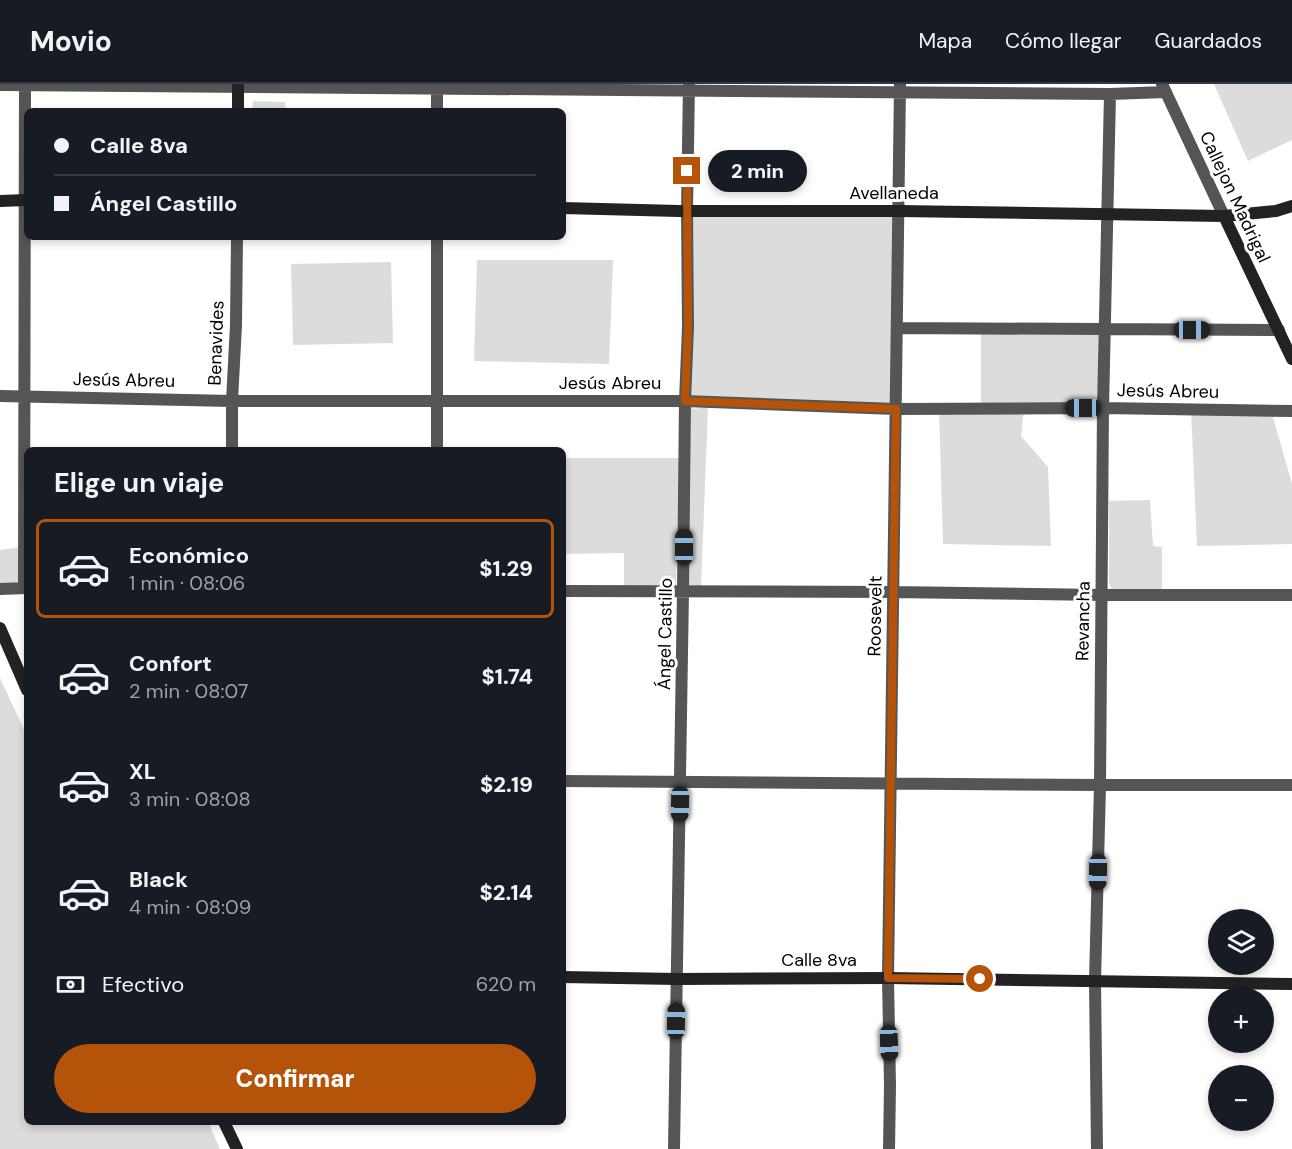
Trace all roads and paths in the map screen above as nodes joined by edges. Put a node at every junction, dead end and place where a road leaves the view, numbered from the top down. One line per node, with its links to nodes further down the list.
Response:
1 (25, 84): 2 (street); 3 (street); 9 (street)
2 (0, 85)
3 (238, 85): 4 (street); 10 (street)
4 (437, 86): 5 (street); 11 (street)
5 (689, 87): 6 (street); 16 (street, Ángel Castillo)
6 (900, 88): 8 (street); 17 (street, Roosevelt)
7 (1164, 88): 8 (street); 19 (street, Callejon Madrigal)
8 (1110, 94): 18 (street, Revancha)
9 (25, 108)
10 (238, 108)
11 (437, 108)
12 (24, 200): 13 (street)
13 (0, 201)
14 (1292, 206): 19 (street, Avellaneda)
15 (566, 208): 16 (street, Avellaneda)
16 (687, 211): 17 (street, Avellaneda); 31 (street, Ángel Castillo)
17 (899, 211): 18 (street, Avellaneda); 23 (street, Roosevelt)
18 (1107, 215): 19 (street, Avellaneda); 24 (street, Revancha)
19 (1224, 216): 25 (street, Callejon Madrigal)
20 (26, 240): 28 (street)
21 (237, 240): 29 (street, Benavides)
22 (437, 240): 30 (street)
23 (897, 328): 24 (street); 33 (street, Roosevelt)
24 (1105, 329): 25 (street); 32 (street, Revancha)
25 (1279, 330): 26 (street, Callejon Madrigal)
26 (1292, 359)
27 (0, 396): 28 (street, Jesús Abreu)
28 (24, 396): 29 (street, Jesús Abreu); 35 (street)
29 (232, 401): 30 (street, Jesús Abreu); 36 (street, Benavides)
30 (437, 401): 31 (street, Jesús Abreu); 37 (street)
31 (685, 401): 33 (street, Jesús Abreu); 41 (street, Ángel Castillo)
32 (1103, 408): 33 (street, Jesús Abreu); 34 (street, Jesús Abreu); 44 (street, Revancha)
33 (896, 409): 42 (street, Roosevelt)
34 (1292, 411)
35 (25, 447)
36 (232, 447)
37 (437, 447)
38 (24, 588): 39 (street)
39 (0, 589)
40 (566, 591): 41 (street)
41 (683, 591): 42 (street); 48 (street, Ángel Castillo)
42 (893, 592): 44 (street); 49 (street, Roosevelt)
43 (1292, 594): 44 (street)
44 (1102, 595): 50 (street, Revancha)
45 (0, 628): 46 (street)
46 (24, 683)
47 (566, 781): 48 (street)
48 (680, 782): 49 (street); 54 (street, Ángel Castillo)
49 (891, 783): 50 (street); 53 (street, Roosevelt)
50 (1100, 785): 51 (street); 55 (street, Revancha)
51 (1292, 785)
52 (566, 977): 54 (street, Calle 8va)
53 (888, 978): 54 (street, Calle 8va); 55 (street, Calle 8va); 60 (street, Roosevelt)
54 (677, 979): 59 (street, Ángel Castillo)
55 (1095, 981): 56 (street, Calle 8va); 61 (street, Revancha)
56 (1292, 984)
57 (225, 1125): 58 (street)
58 (237, 1149)
59 (674, 1149)
60 (889, 1149)
61 (1097, 1149)

